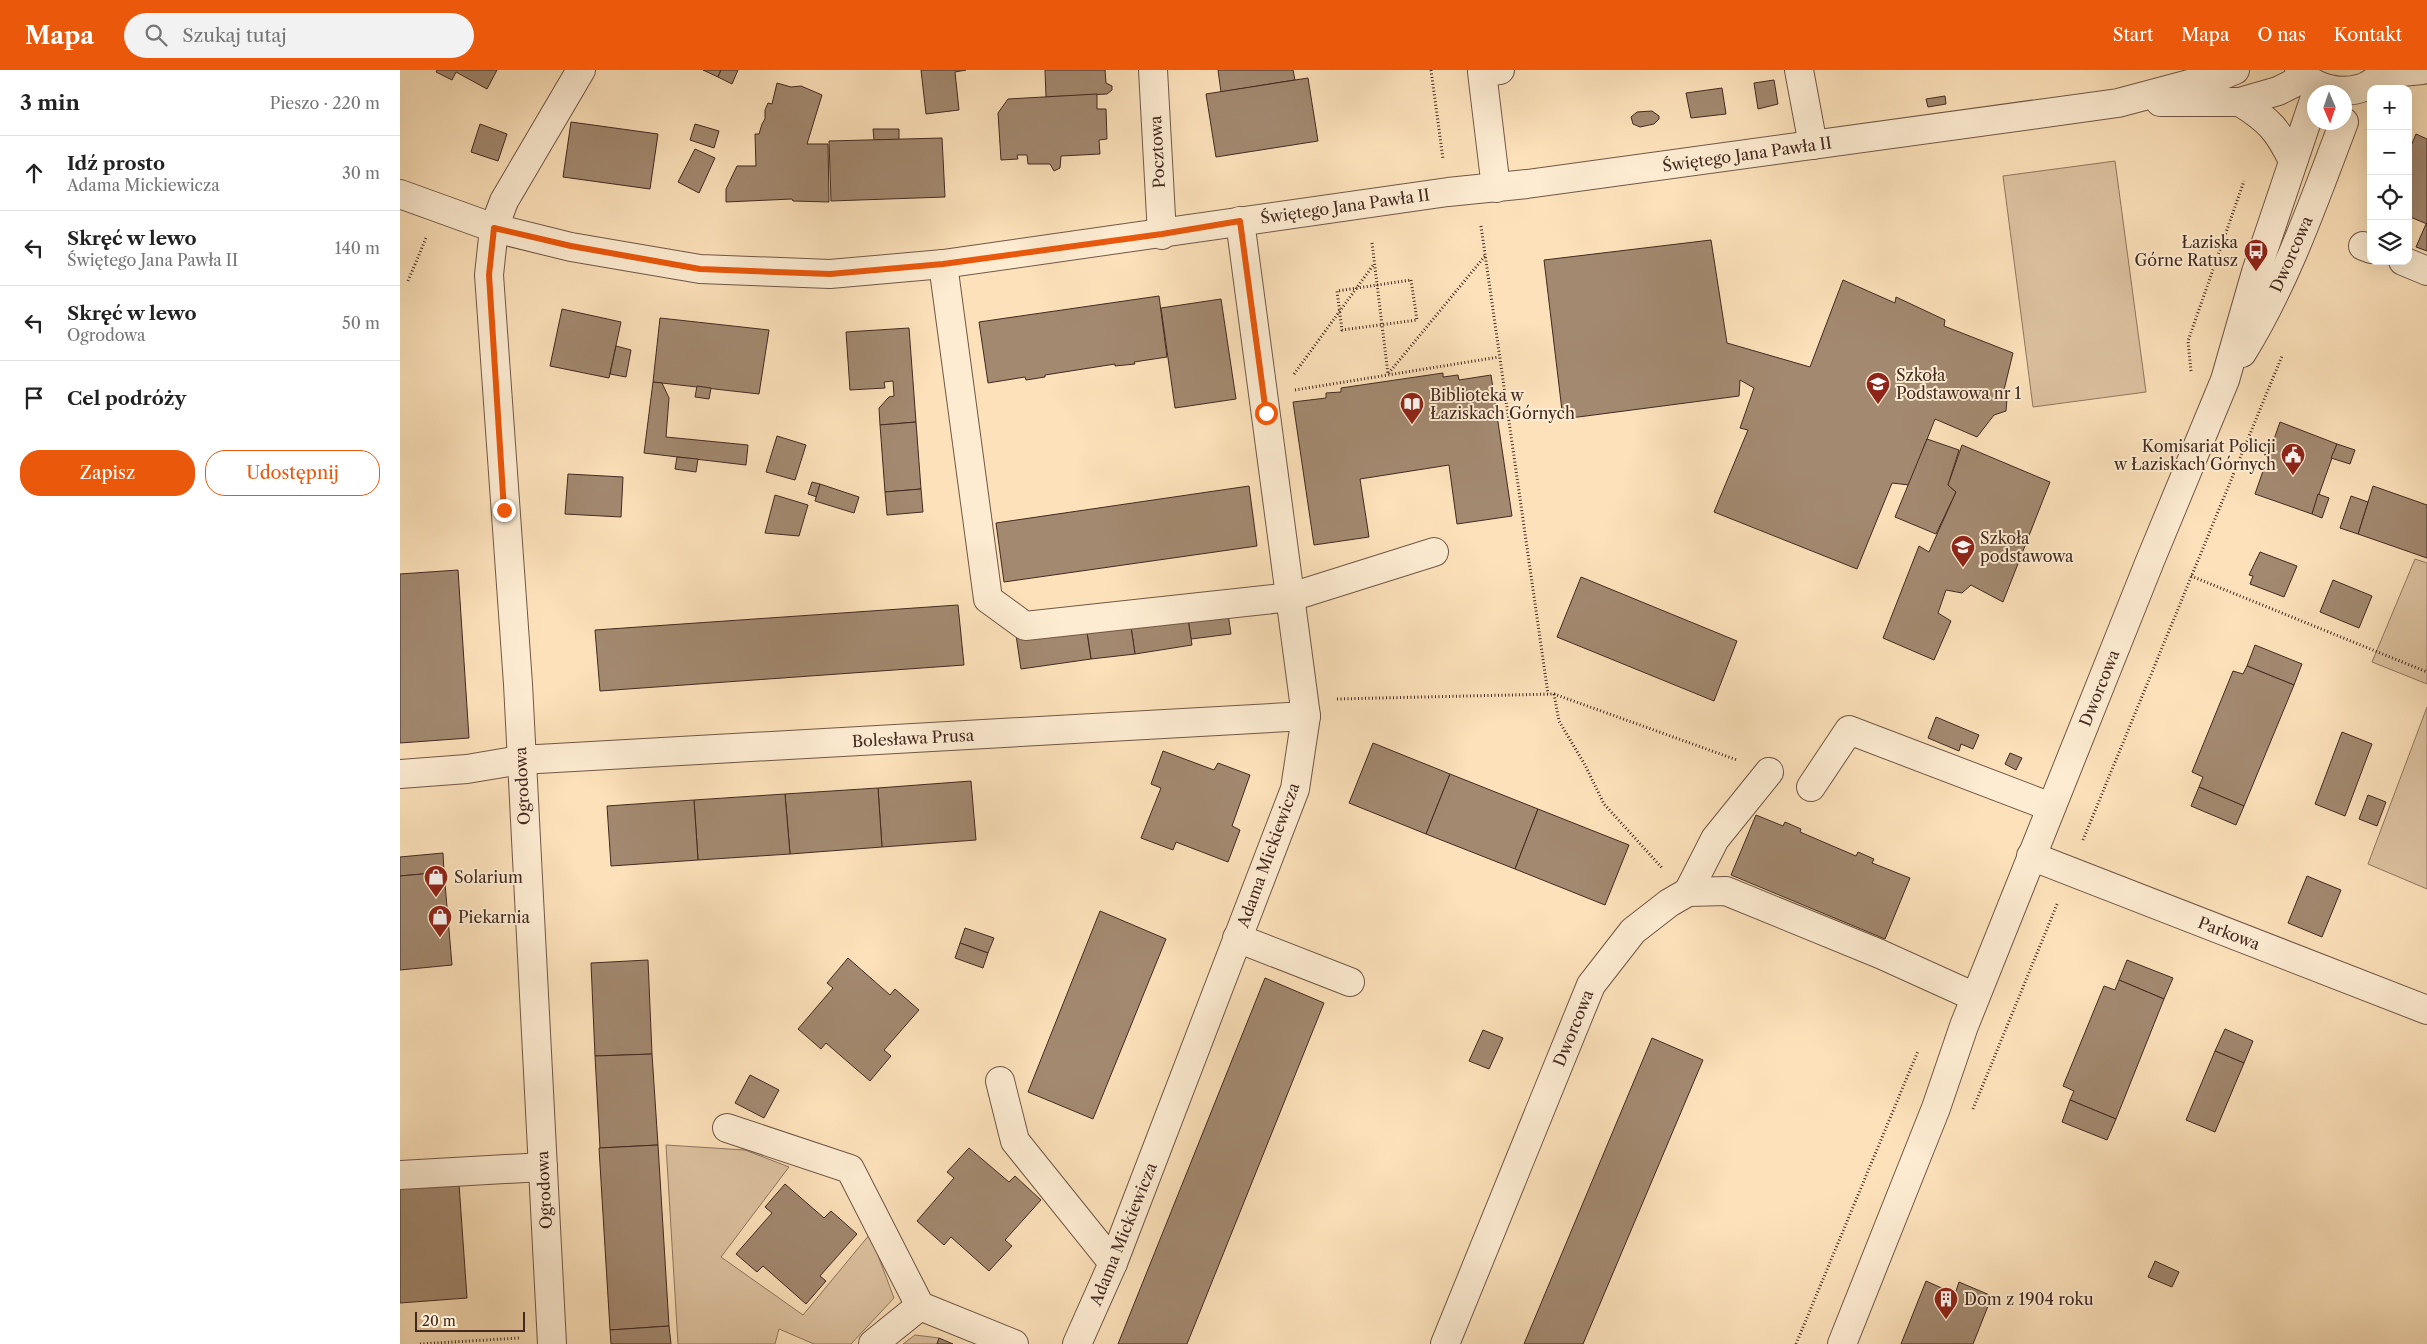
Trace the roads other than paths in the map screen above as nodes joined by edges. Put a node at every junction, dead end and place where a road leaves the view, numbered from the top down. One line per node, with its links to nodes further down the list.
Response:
1 (581, 70): 21 (street, Ogrodowa)
2 (1153, 70): 22 (street, Pocztowa)
3 (1800, 70): 16 (street)
4 (2234, 70): 14 (street, Świętego Jana Pawła II)
5 (2422, 70): 7 (street)
6 (1488, 71): 18 (street)
7 (2383, 72): 10 (street)
8 (2307, 86): 12 (street, Świętego Jana Pawła II)
9 (2352, 90): 10 (street)
10 (2356, 90): 11 (street, Dworcowa)
11 (2352, 100)
12 (2240, 102): 14 (street, Świętego Jana Pawła II); 17 (street)
13 (2307, 102): 17 (street, Dworcowa)
14 (2118, 103): 16 (street, Świętego Jana Pawła II)
15 (2341, 130): 26 (street, Dworcowa)
16 (1813, 146): 18 (street, Świętego Jana Pawła II)
17 (2292, 161): 26 (street, Dworcowa)
18 (1496, 188): 20 (street, Świętego Jana Pawła II)
19 (400, 194): 21 (street, Świętego Jana Pawła II)
20 (1240, 221): 22 (street, Świętego Jana Pawła II); 28 (street, Adama Mickiewicza)
21 (494, 228): 23 (street, Świętego Jana Pawła II); 30 (street, Ogrodowa)
22 (1162, 234): 23 (street, Świętego Jana Pawła II)
23 (943, 264): 28 (street)
24 (2412, 264): 25 (street)
25 (2427, 270)
26 (2225, 380): 34 (street, Dworcowa)
27 (1434, 552): 28 (street)
28 (1291, 597): 29 (street, Adama Mickiewicza)
29 (1305, 708): 30 (street, Bolesława Prusa); 37 (street, Adama Mickiewicza)
30 (520, 760): 32 (street, Bolesława Prusa); 43 (street, Ogrodowa)
31 (1769, 772): 36 (street)
32 (400, 774)
33 (1811, 787): 34 (street)
34 (2051, 807): 35 (street, Dworcowa)
35 (2031, 856): 39 (street, Dworcowa); 40 (street, Parkowa)
36 (1688, 892): 39 (street); 51 (street, Dworcowa)
37 (1238, 938): 38 (street); 45 (street, Adama Mickiewicza)
38 (1350, 982)
39 (1975, 997): 52 (street, Dworcowa)
40 (2427, 1010)
41 (1000, 1081): 45 (street)
42 (727, 1128): 46 (street)
43 (543, 1167): 44 (street); 47 (street, Ogrodowa)
44 (400, 1175)
45 (1113, 1263): 50 (street, Adama Mickiewicza)
46 (920, 1306): 48 (street); 49 (street)
47 (552, 1340)
48 (873, 1344)
49 (1014, 1344)
50 (1077, 1344)
51 (1445, 1344)
52 (1842, 1344)

